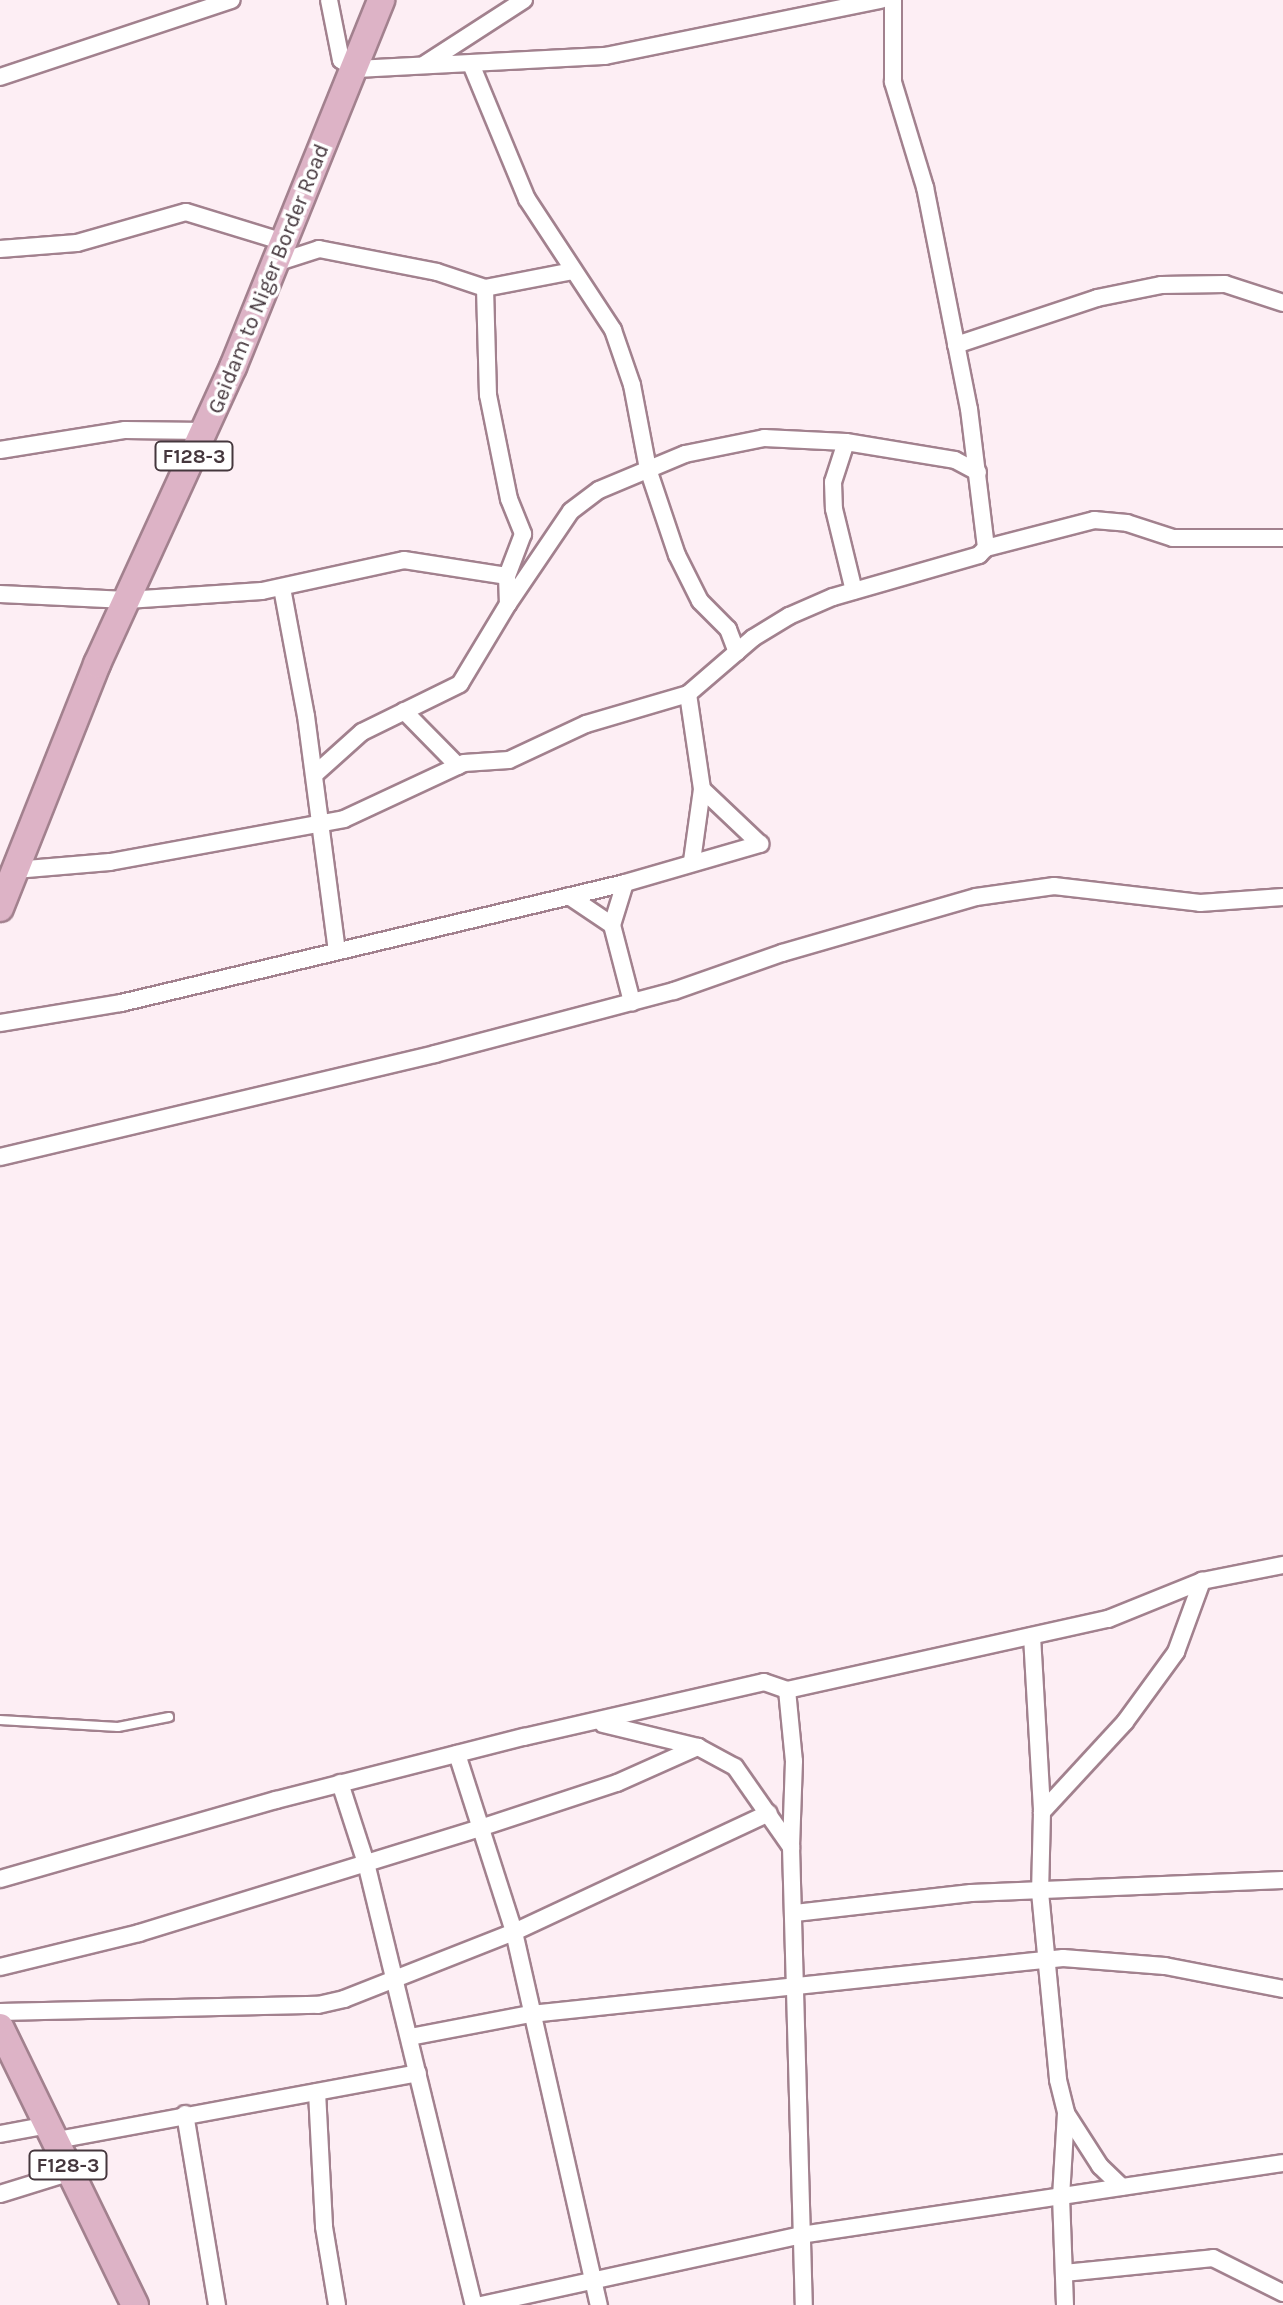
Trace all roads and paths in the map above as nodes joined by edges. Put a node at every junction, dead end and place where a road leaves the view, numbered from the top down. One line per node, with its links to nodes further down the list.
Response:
1 (232, 0): 11 (street)
2 (329, 0): 10 (street)
3 (381, 0): 10 (main road, Geidam to Niger Border Road / F128-3)
4 (524, 0): 9 (street)
5 (880, 0): 7 (street)
6 (893, 0): 17 (street)
7 (824, 6): 8 (street)
8 (471, 64): 9 (street); 14 (street)
9 (424, 65): 10 (street)
10 (355, 69): 13 (main road, Geidam to Niger Border Road / F128-3)
11 (0, 77)
12 (0, 249): 13 (street)
13 (280, 252): 15 (street); 18 (main road, Geidam to Niger Border Road / F128-3)
14 (573, 271): 15 (street); 21 (street)
15 (485, 288): 25 (street)
16 (1283, 303): 17 (street)
17 (956, 345): 22 (street)
18 (206, 431): 20 (street); 29 (main road, Geidam to Niger Border Road / F128-3)
19 (846, 442): 21 (street); 22 (street); 27 (street)
20 (0, 450)
21 (648, 469): 30 (street); 31 (street)
22 (978, 472): 24 (street)
23 (1283, 538): 24 (street)
24 (986, 548): 27 (street)
25 (507, 576): 26 (street); 30 (street)
26 (282, 588): 29 (street); 35 (street)
27 (854, 591): 31 (street)
28 (0, 594): 29 (street)
29 (127, 600): 39 (main road, Geidam to Niger Border Road / F128-3)
30 (508, 604): 33 (street)
31 (737, 652): 32 (street)
32 (688, 694): 34 (street); 36 (street)
33 (404, 711): 34 (street); 35 (street)
34 (458, 766): 37 (street)
35 (314, 775): 37 (street)
36 (702, 789): 38 (street); 38 (street)
37 (321, 822): 39 (street); 45 (street)
38 (692, 861): 40 (street)
39 (15, 870): 43 (main road, Geidam to Niger Border Road / F128-3)
40 (625, 883): 41 (street); 44 (street)
41 (569, 896): 44 (street); 45 (street)
42 (1283, 897): 46 (street)
43 (0, 908)
44 (612, 925): 46 (street)
45 (337, 951): 47 (street)
46 (632, 1002): 48 (street)
47 (0, 1023)
48 (0, 1157)
49 (1283, 1565): 50 (street)
50 (1202, 1581): 51 (street); 59 (street)
51 (1032, 1636): 52 (street); 59 (street)
52 (787, 1690): 55 (street); 62 (street)
53 (169, 1717): 54 (lane)
54 (0, 1720)
55 (598, 1723): 56 (street); 57 (street)
56 (698, 1747): 60 (street); 61 (street)
57 (457, 1754): 58 (street); 61 (street)
58 (340, 1783): 63 (street); 64 (street)
59 (1042, 1812): 66 (street)
60 (769, 1813): 62 (street); 68 (street)
61 (480, 1828): 63 (street); 68 (street)
62 (791, 1847): 67 (street)
63 (366, 1863): 70 (street); 71 (street)
64 (0, 1879)
65 (1283, 1880): 66 (street)
66 (1040, 1892): 67 (street); 69 (street)
67 (795, 1913): 72 (street)
68 (514, 1932): 71 (street); 75 (street)
69 (1045, 1960): 72 (street); 73 (street); 80 (street)
70 (0, 1967)
71 (396, 1982): 74 (street); 77 (street)
72 (796, 1987): 75 (street); 89 (street)
73 (1283, 1989)
74 (0, 2012)
75 (531, 2014): 77 (street); 91 (street)
76 (0, 2027): 82 (main road, F128-3)
77 (410, 2037): 78 (street)
78 (418, 2073): 79 (street); 96 (street)
79 (317, 2092): 81 (street); 95 (street)
80 (1066, 2113): 86 (street); 88 (street)
81 (185, 2114): 82 (street); 94 (street)
82 (53, 2132): 83 (street); 85 (main road, F128-3)
83 (0, 2134)
84 (1283, 2163): 86 (street)
85 (71, 2172): 87 (street); 93 (main road, F128-3)
86 (1122, 2187): 88 (street)
87 (0, 2194)
88 (1061, 2196): 89 (street); 90 (street)
89 (801, 2235): 91 (street); 99 (street)
90 (1064, 2273): 92 (street); 100 (street)
91 (593, 2279): 97 (street); 98 (street)
92 (1283, 2293)
93 (135, 2305)
94 (217, 2305)
95 (337, 2305)
96 (474, 2305)
97 (481, 2305)
98 (599, 2305)
99 (804, 2305)
100 (1065, 2305)

